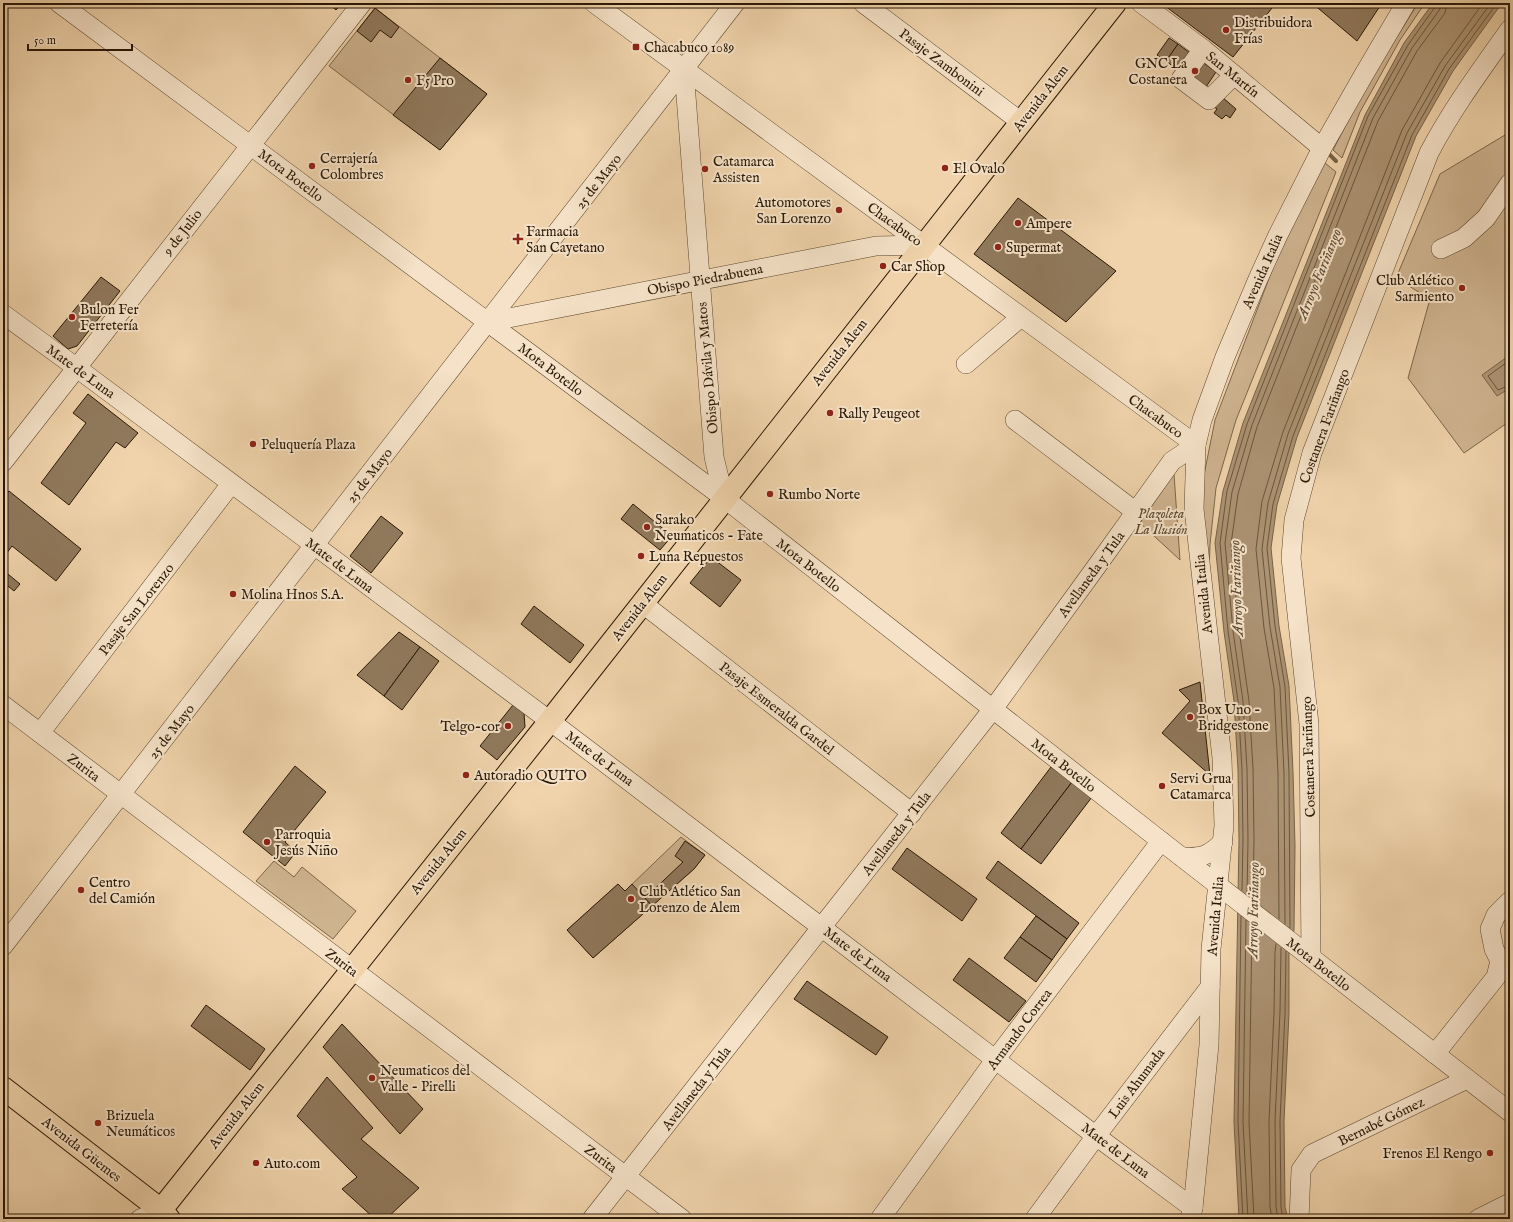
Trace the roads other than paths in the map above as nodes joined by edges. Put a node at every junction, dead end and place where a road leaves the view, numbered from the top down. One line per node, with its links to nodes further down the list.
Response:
1 (59, 3): 14 (street, Mota Botello)
2 (362, 3): 14 (street, 9 de Julio)
3 (594, 3): 11 (street, Chacabuco)
4 (735, 3): 11 (street, 25 de Mayo)
5 (862, 3): 13 (street, Pasaje Zambonini)
6 (1115, 3): 13 (main road, Avenida Alem)
7 (1141, 3): 10 (street, San Martín)
8 (1406, 3): 15 (street, Avenida Italia)
9 (1510, 29): 46 (street, Costanera Fariñango)
10 (1203, 49): 12 (street, San Martín); 12 (street)
11 (684, 70): 17 (street, Chacabuco); 19 (street, Obispo Dávila y Matos); 22 (street, 25 de Mayo)
12 (1234, 74): 15 (street, San Martín)
13 (1021, 122): 17 (main road, Avenida Alem)
14 (251, 145): 22 (street, Mota Botello); 24 (street, 9 de Julio)
15 (1322, 148): 26 (street, Avenida Italia)
16 (1510, 184): 18 (street)
17 (924, 245): 19 (street, Obispo Piedrabuena); 21 (street, Chacabuco); 29 (main road, Avenida Alem)
18 (1441, 249)
19 (700, 280): 22 (street, Obispo Piedrabuena); 29 (street, Obispo Dávila y Matos)
20 (3, 314): 24 (street, Mate de Luna)
21 (1021, 317): 23 (street); 26 (street, Chacabuco)
22 (488, 322): 29 (street, Mota Botello); 31 (street, 25 de Mayo)
23 (966, 364)
24 (77, 368): 27 (street, 9 de Julio); 28 (street, Mate de Luna)
25 (1015, 420): 30 (street)
26 (1196, 446): 30 (street, Avellaneda y Tula); 40 (street, Avenida Italia)
27 (3, 462)
28 (232, 484): 31 (street, Mate de Luna); 36 (street, Pasaje San Lorenzo)
29 (724, 498): 32 (main road, Avenida Alem); 34 (street, Mota Botello)
30 (1136, 512): 34 (street, Avellaneda y Tula)
31 (314, 545): 35 (street, Mate de Luna); 37 (street, 25 de Mayo)
32 (642, 603): 35 (main road, Avenida Alem); 38 (street, Pasaje Esmeralda Gardel)
33 (3, 705): 36 (street, Zurita)
34 (993, 709): 38 (street, Avellaneda y Tula); 39 (street, Mota Botello)
35 (550, 721): 44 (street, Mate de Luna); 48 (main road, Avenida Alem)
36 (40, 733): 37 (street, Zurita)
37 (121, 795): 45 (street, 25 de Mayo); 48 (street, Zurita)
38 (912, 813): 44 (street, Avellaneda y Tula)
39 (1161, 841): 41 (street, Mota Botello); 51 (street, Armando Correa)
40 (1223, 842): 41 (street); 42 (street, Avenida Italia)
41 (1182, 857): 42 (street, Mota Botello)
42 (1224, 889): 46 (street, Mota Botello); 49 (street, Avenida Italia)
43 (1510, 901): 47 (street)
44 (822, 927): 51 (street, Mate de Luna); 56 (street, Avellaneda y Tula)
45 (3, 946)
46 (1305, 953): 50 (street, Mota Botello)
47 (1505, 964): 50 (street)
48 (352, 969): 56 (street, Zurita); 59 (main road, Avenida Alem)
49 (1210, 987): 55 (street, Luis Ahumada); 58 (street, Avenida Italia)
50 (1435, 1054): 52 (street, Mota Botello)
51 (995, 1060): 55 (street, Mate de Luna); 63 (street, Armando Correa)
52 (1467, 1078): 54 (street, Mota Botello); 65 (street, Bernabé Gómez)
53 (3, 1088): 59 (main road, Avenida Güemes)
54 (1510, 1112)
55 (1096, 1136): 58 (street, Mate de Luna); 64 (street, Luis Ahumada)
56 (626, 1177): 61 (street, Avellaneda y Tula); 62 (street, Zurita)
57 (1510, 1203): 66 (street)
58 (1191, 1213)
59 (165, 1214): 60 (street)
60 (140, 1219)
61 (592, 1219)
62 (682, 1219)
63 (880, 1219)
64 (1035, 1219)
65 (1299, 1219)
66 (1478, 1219)

